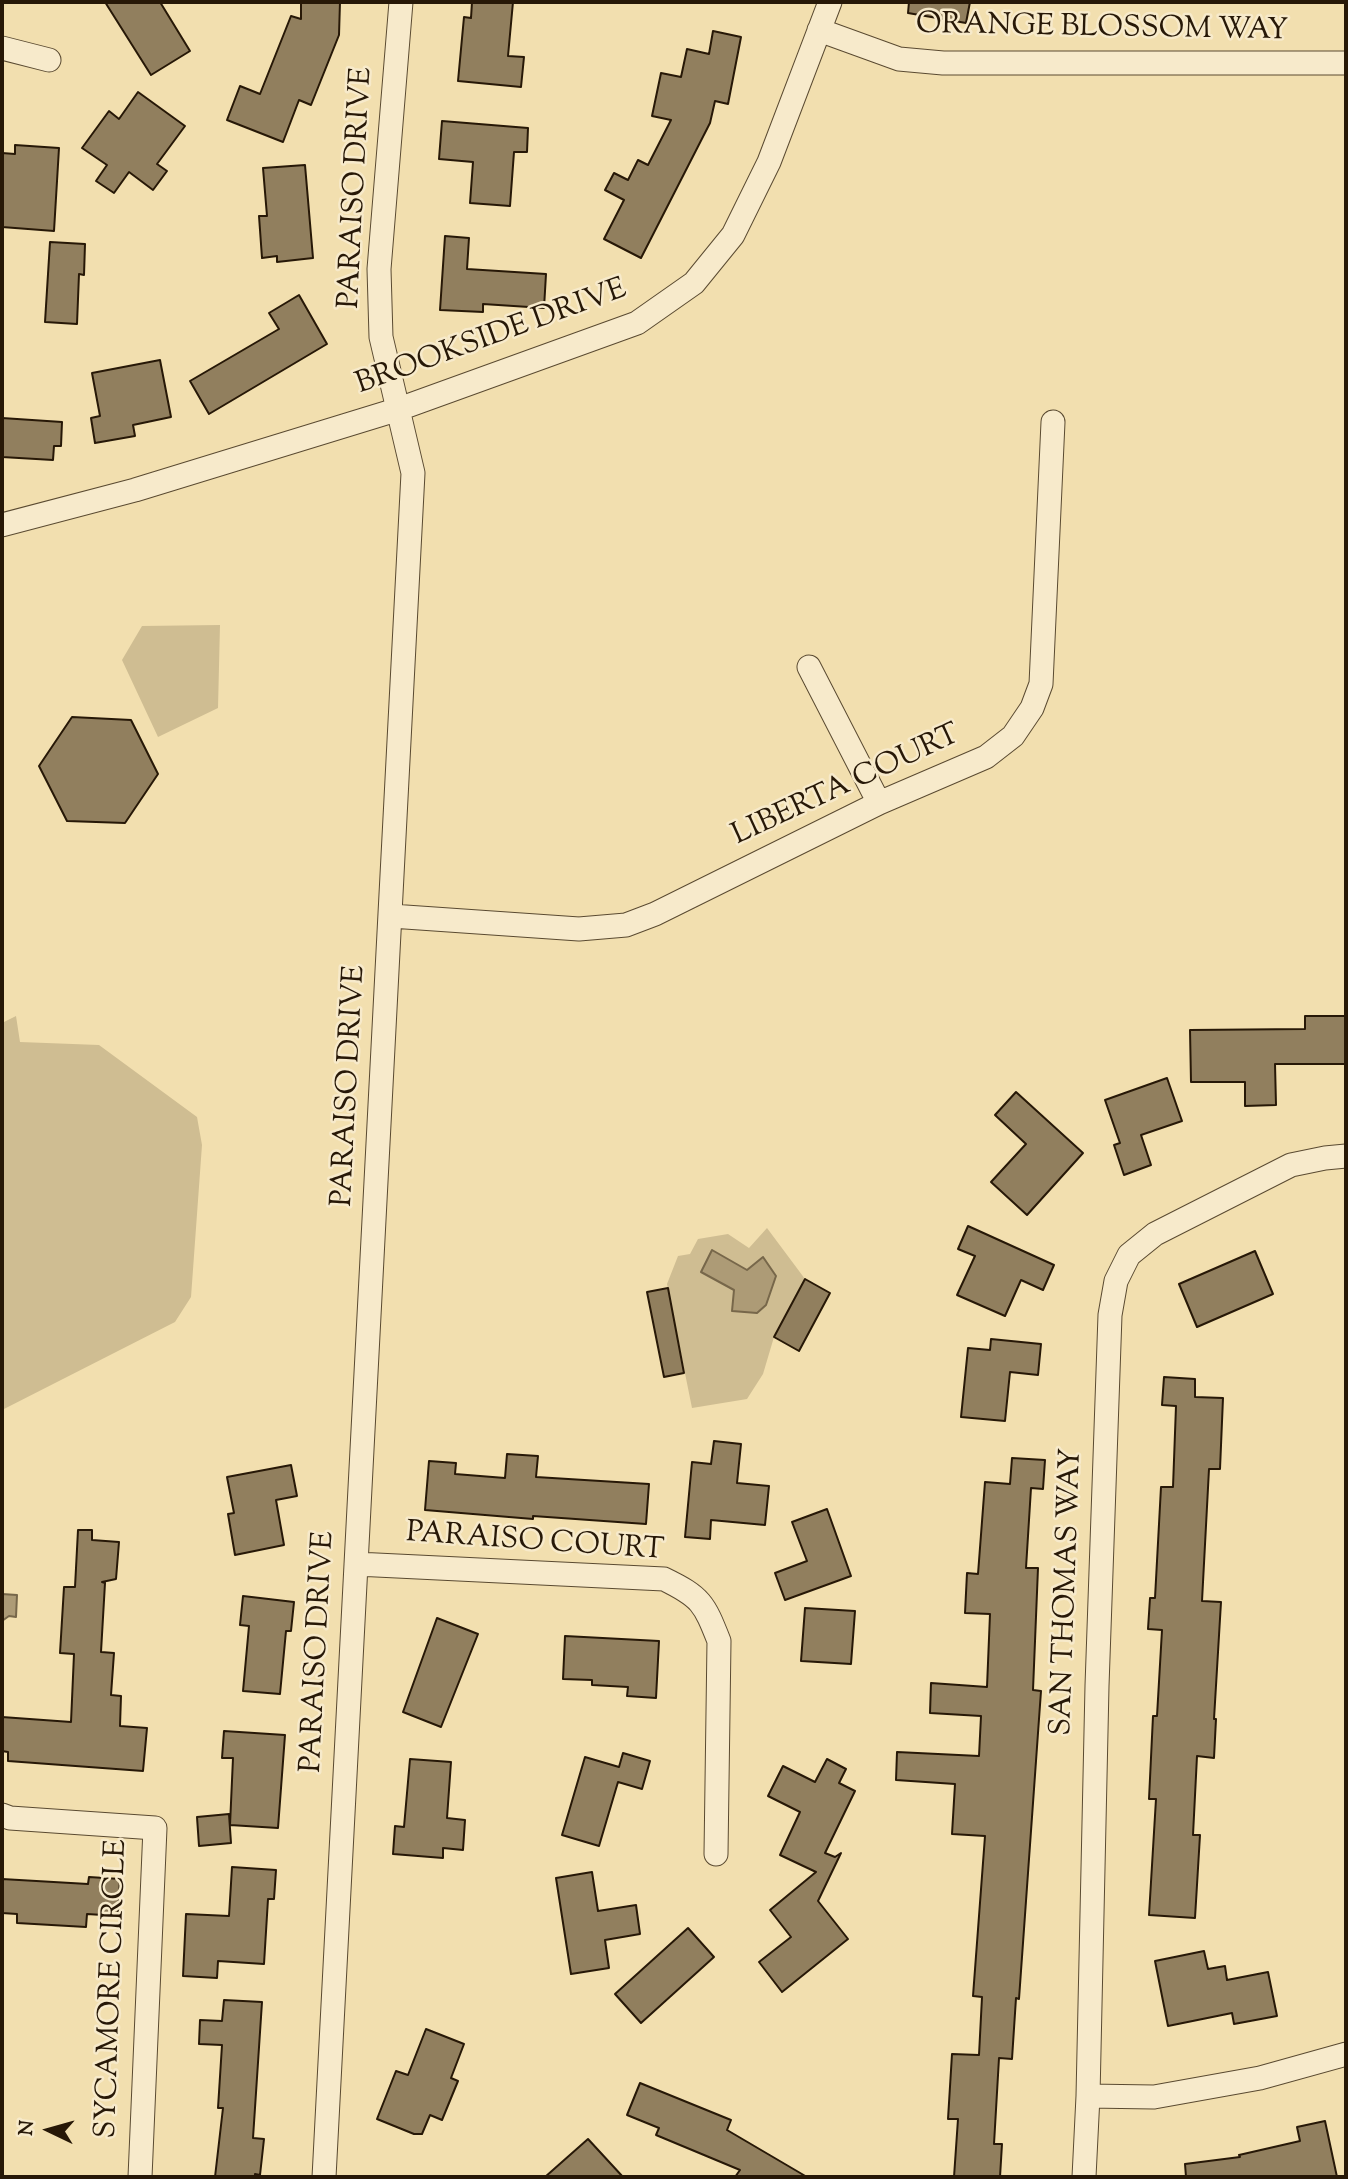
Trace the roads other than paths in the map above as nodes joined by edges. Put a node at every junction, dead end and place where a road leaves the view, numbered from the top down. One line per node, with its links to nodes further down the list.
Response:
1 (401, 2): 7 (street, PARAISO DRIVE)
2 (830, 2): 3 (street, BROOKSIDE DRIVE)
3 (819, 30): 6 (street, ORANGE BLOSSOM WAY); 7 (street, BROOKSIDE DRIVE)
4 (2, 48): 5 (street)
5 (49, 60)
6 (1346, 63)
7 (399, 410): 9 (street, BROOKSIDE DRIVE); 12 (street, PARAISO DRIVE)
8 (1054, 422): 11 (street, LIBERTA COURT)
9 (2, 525)
10 (809, 667): 11 (street)
11 (879, 803): 12 (street, LIBERTA COURT)
12 (391, 916): 14 (street, PARAISO DRIVE)
13 (1346, 1156): 18 (street, SAN THOMAS WAY)
14 (356, 1564): 16 (street, PARAISO COURT); 20 (street, PARAISO DRIVE)
15 (2, 1815): 19 (street, SYCAMORE CIRCLE)
16 (716, 1854)
17 (1346, 2054): 18 (street)
18 (1088, 2096): 21 (street, SAN THOMAS WAY)
19 (140, 2177)
20 (324, 2177)
21 (1084, 2177)

